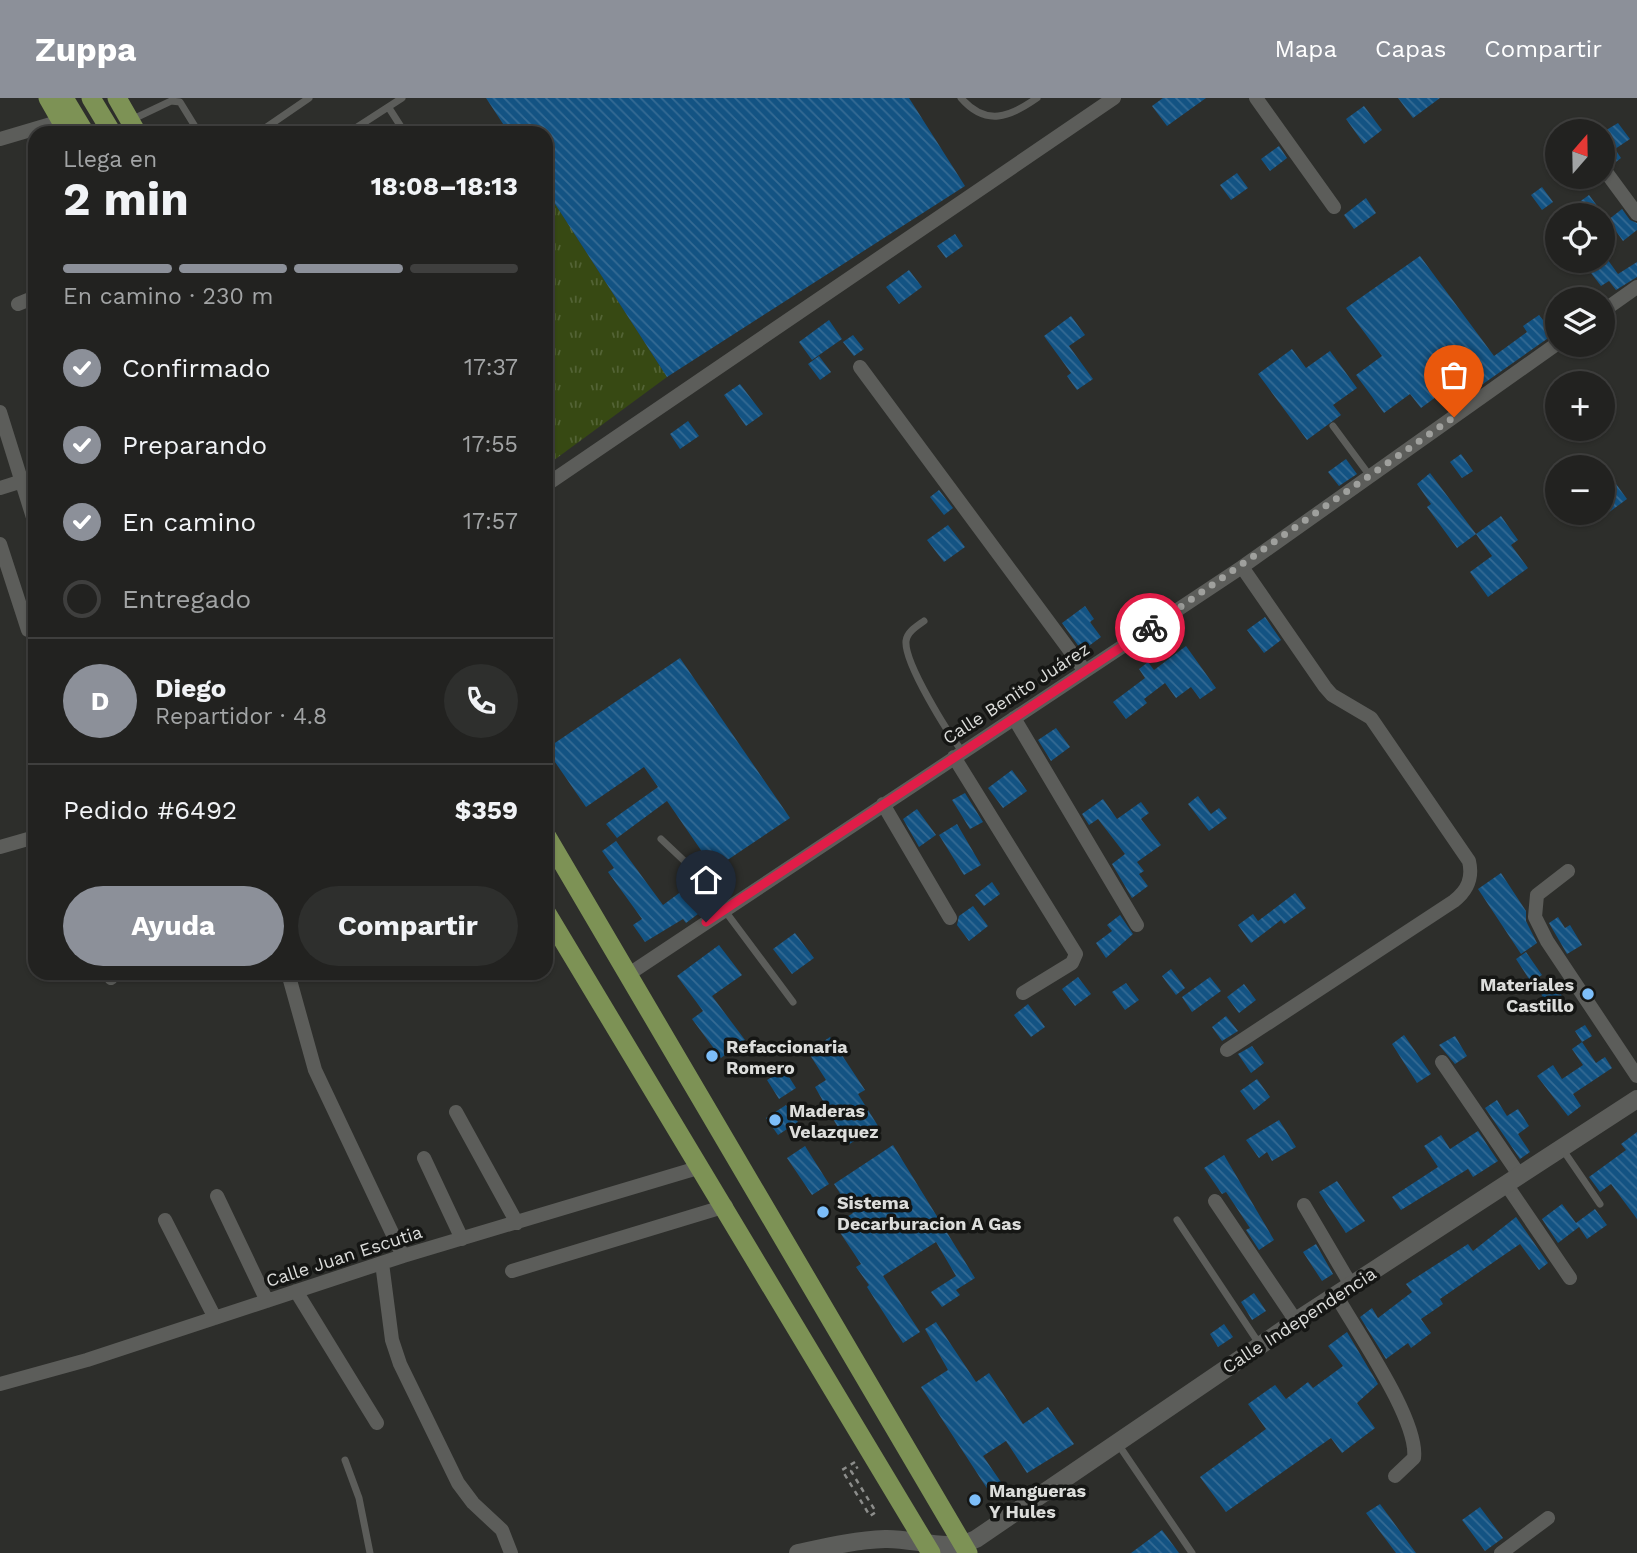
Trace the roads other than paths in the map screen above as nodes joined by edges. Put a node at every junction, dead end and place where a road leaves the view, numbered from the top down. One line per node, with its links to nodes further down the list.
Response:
1 (48, 98): 12 (main road)
2 (64, 98): 13 (main road)
3 (91, 98): 14 (main road)
4 (117, 98): 15 (main road)
5 (309, 98): 18 (lane)
6 (402, 98): 11 (lane)
7 (961, 98): 8 (lane)
8 (1037, 98)
9 (1114, 98): 37 (street)
10 (1255, 98): 24 (street)
11 (388, 108): 19 (lane); 20 (lane)
12 (64, 126)
13 (81, 126)
14 (108, 126)
15 (132, 126)
16 (134, 126): 17 (lane)
17 (195, 126)
18 (268, 126)
19 (359, 126)
20 (400, 126)
21 (28, 134): 22 (street)
22 (0, 139)
23 (1615, 185): 25 (street)
24 (1334, 207)
25 (1637, 214)
26 (1637, 287): 28 (street)
27 (28, 300): 29 (street)
28 (1615, 303)
29 (18, 304)
30 (1545, 353): 34 (street, Calle Benito Juárez)
31 (860, 367): 43 (street)
32 (0, 412): 35 (street)
33 (1333, 426): 34 (lane)
34 (1370, 476): 40 (street, Calle Benito Juárez)
35 (28, 477)
36 (28, 479): 38 (street)
37 (553, 480)
38 (0, 488)
39 (0, 544): 42 (street)
40 (1242, 567): 43 (street, Calle Benito Juárez); 60 (street)
41 (924, 621): 45 (lane)
42 (28, 630)
43 (1085, 671): 44 (street, Calle Benito Juárez)
44 (1014, 718): 45 (street, Calle Benito Juárez); 55 (street)
45 (958, 754): 46 (street, Calle Benito Juárez); 58 (street)
46 (883, 804): 52 (street, Calle Benito Juárez); 53 (street)
47 (28, 838): 49 (street)
48 (660, 839): 52 (lane)
49 (0, 847)
50 (553, 847): 56 (main road)
51 (1568, 872): 62 (street)
52 (726, 909): 56 (street, Calle Benito Juárez); 59 (lane)
53 (950, 918)
54 (553, 924): 67 (main road)
55 (1137, 925)
56 (629, 974): 95 (main road)
57 (290, 980): 78 (street)
58 (1023, 993)
59 (793, 1002)
60 (1227, 1050)
61 (1442, 1062): 68 (street)
62 (1637, 1076)
63 (1637, 1098): 65 (street, Calle Independencia)
64 (456, 1112): 76 (street)
65 (1561, 1148): 68 (street, Calle Independencia); 71 (lane)
66 (424, 1158): 77 (street)
67 (701, 1167): 73 (main road); 76 (street, Calle Juan Escutia)
68 (1513, 1180): 81 (street); 82 (street, Calle Independencia)
69 (216, 1196): 84 (street)
70 (1215, 1201): 86 (street)
71 (1600, 1204)
72 (1304, 1205): 82 (street)
73 (726, 1206): 80 (street); 94 (main road)
74 (165, 1220): 85 (street)
75 (1177, 1220): 87 (lane)
76 (517, 1223): 77 (street, Calle Juan Escutia)
77 (462, 1239): 78 (street, Calle Juan Escutia)
78 (403, 1256): 79 (street, Calle Juan Escutia)
79 (382, 1263): 83 (street, Calle Juan Escutia); 97 (street)
80 (512, 1271)
81 (1570, 1278)
82 (1343, 1290): 86 (street, Calle Independencia); 92 (street)
83 (296, 1291): 84 (street, Calle Juan Escutia); 89 (street)
84 (268, 1301): 85 (street, Calle Juan Escutia)
85 (215, 1318): 88 (street, Calle Juan Escutia)
86 (1296, 1321): 87 (street, Calle Independencia)
87 (1260, 1345): 90 (street, Calle Independencia)
88 (0, 1384)
89 (377, 1423)
90 (1116, 1442): 95 (street, Calle Independencia); 99 (lane)
91 (345, 1460): 96 (lane)
92 (1395, 1476)
93 (1548, 1518): 100 (street)
94 (928, 1548): 95 (street); 98 (street)
95 (966, 1549)
96 (370, 1553)
97 (511, 1553)
98 (797, 1553)
99 (1192, 1553)
100 (1501, 1553)

